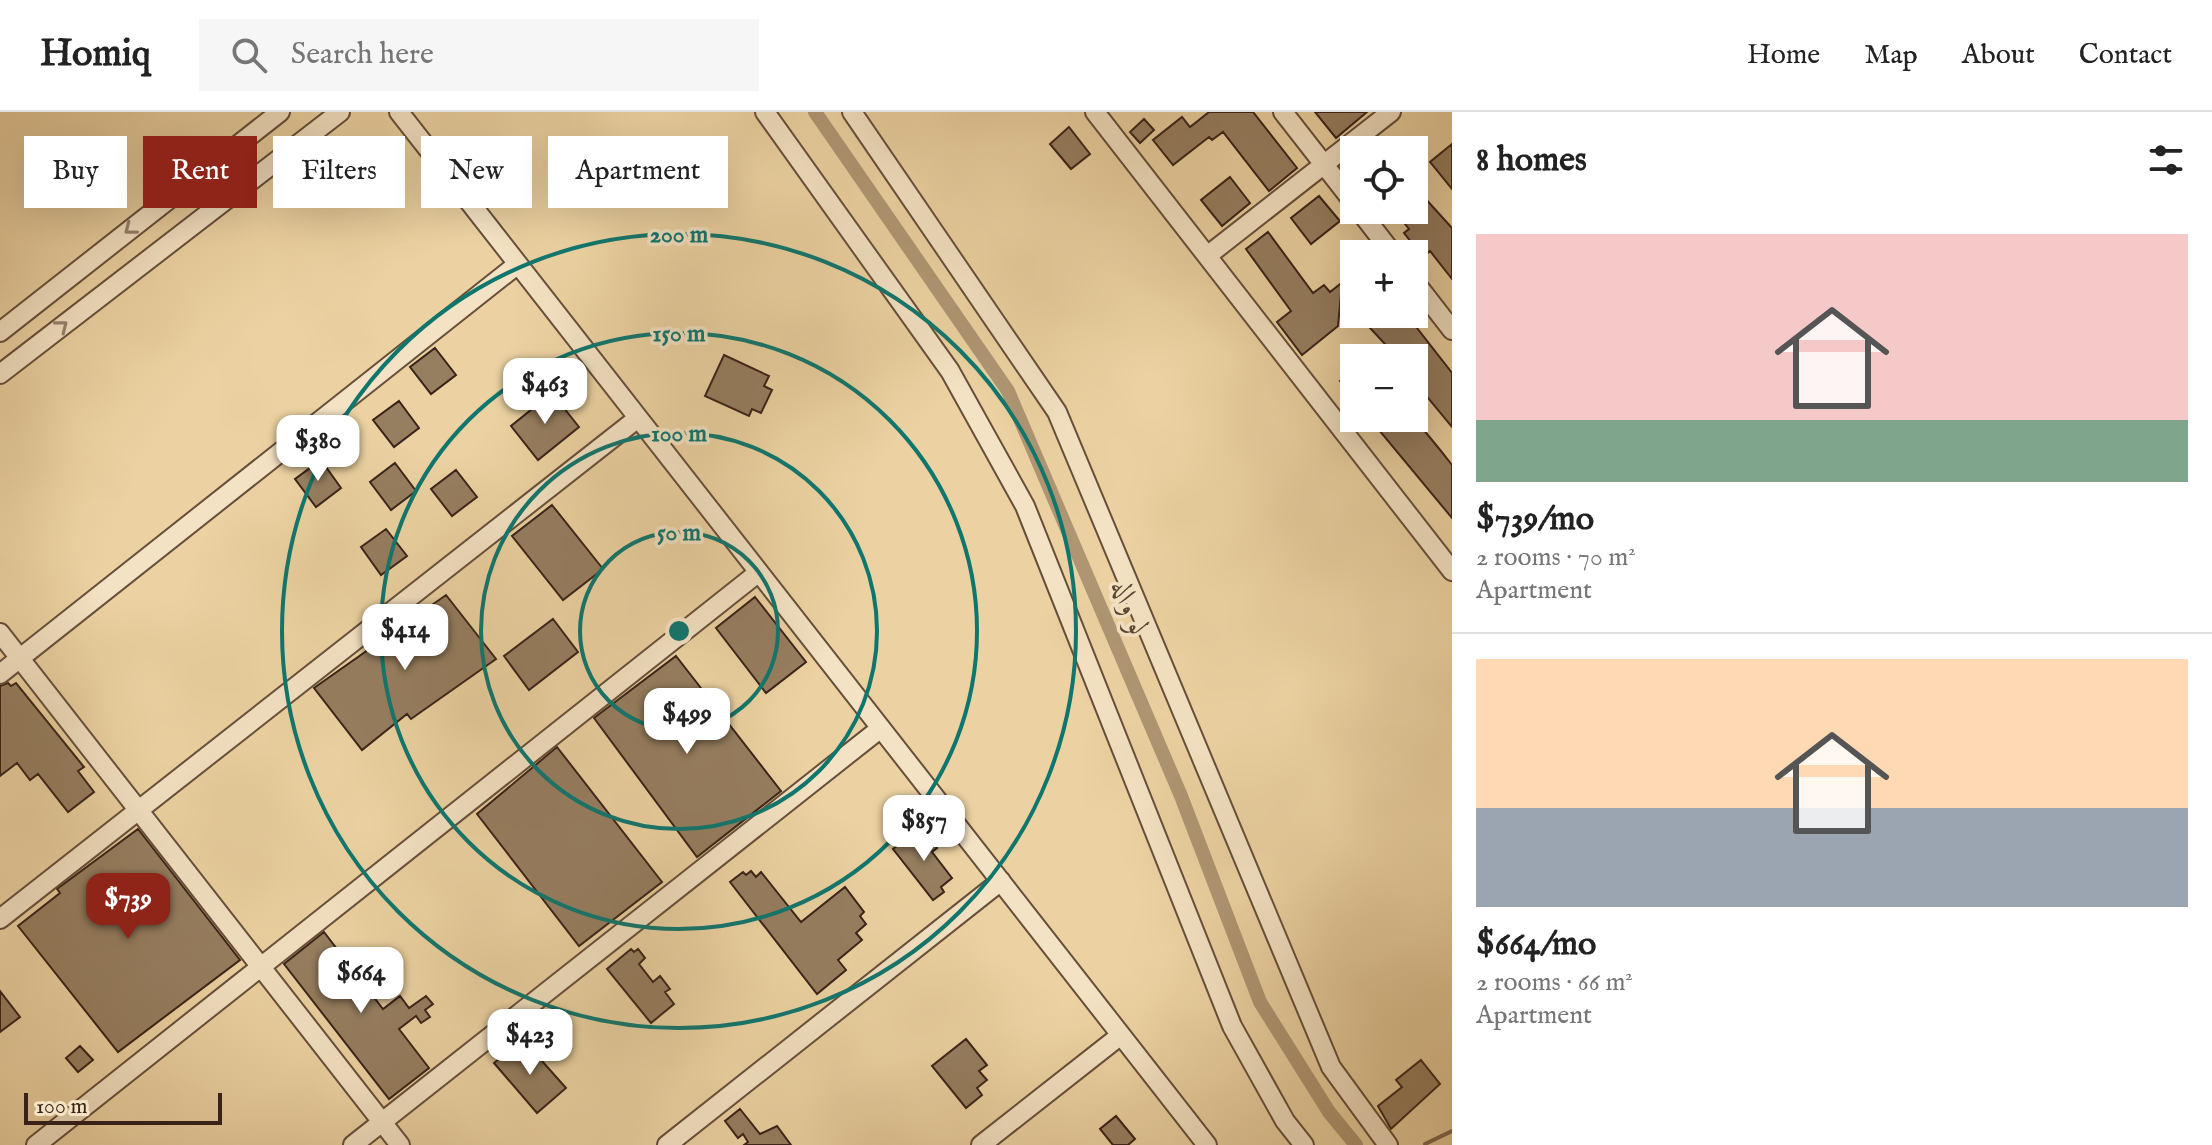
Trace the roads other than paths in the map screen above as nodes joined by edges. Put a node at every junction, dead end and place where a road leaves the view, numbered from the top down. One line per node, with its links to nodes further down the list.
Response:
1 (280, 112): 17 (street, one-way to 17)
2 (340, 112): 18 (street, one-way to 2)
3 (399, 112): 14 (street)
4 (765, 112): 38 (street)
5 (852, 112): 39 (street)
6 (1095, 112): 13 (street)
7 (1283, 112): 9 (street)
8 (1391, 112): 9 (street)
9 (1324, 165): 10 (street); 13 (street)
10 (1340, 185)
11 (1370, 224): 12 (street)
12 (1382, 240)
13 (1207, 256): 20 (street)
14 (518, 264): 19 (street); 23 (street)
15 (1428, 299): 16 (street)
16 (1452, 330)
17 (0, 332)
18 (0, 374)
19 (638, 418): 21 (street); 26 (street)
20 (1452, 571)
21 (759, 572): 25 (street); 29 (street)
22 (0, 633): 23 (street)
23 (19, 659): 24 (street); 26 (street)
24 (0, 674)
25 (881, 728): 27 (street); 31 (street)
26 (138, 811): 28 (street); 29 (street)
27 (1001, 881): 30 (street); 35 (street)
28 (0, 919)
29 (260, 967): 31 (street); 32 (street)
30 (1121, 1035): 36 (street); 37 (street)
31 (382, 1122): 33 (street); 34 (street)
32 (36, 1145)
33 (353, 1145)
34 (400, 1145)
35 (667, 1145)
36 (981, 1145)
37 (1207, 1145)
38 (1304, 1145)
39 (1388, 1145)

